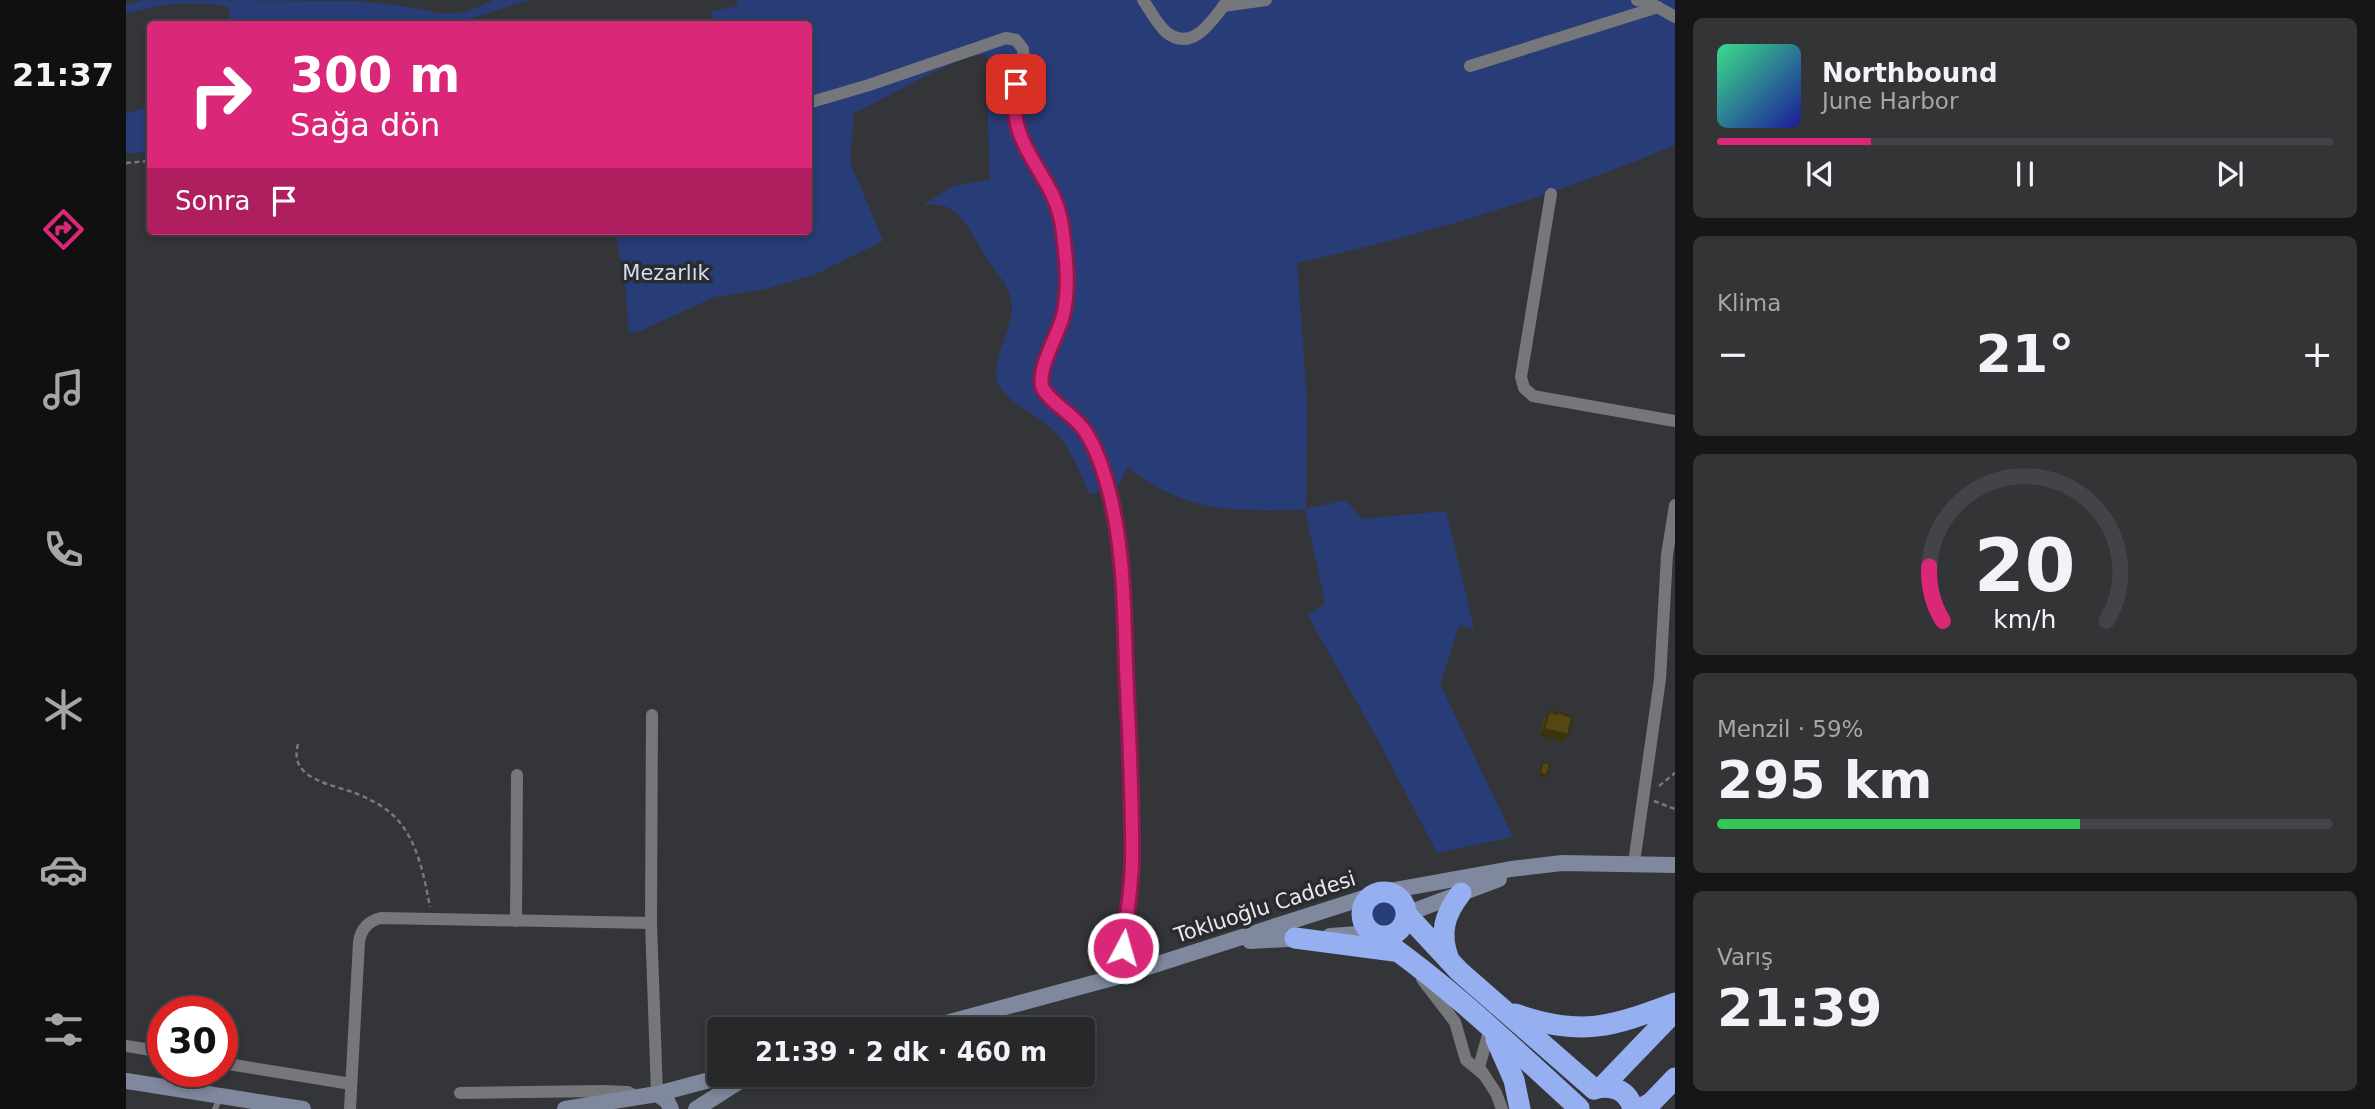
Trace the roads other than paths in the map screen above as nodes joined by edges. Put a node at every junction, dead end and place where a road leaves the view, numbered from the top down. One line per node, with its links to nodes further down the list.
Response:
1 (1143, 0): 4 (street)
2 (1266, 0): 4 (street)
3 (1637, 0): 5 (street)
4 (1225, 3)
5 (1658, 7): 6 (street); 7 (street)
6 (1675, 17)
7 (1470, 66)
8 (812, 102): 27 (street)
9 (1551, 194): 10 (street)
10 (1675, 421)
11 (1675, 505): 14 (street)
12 (652, 715): 21 (street)
13 (517, 775): 20 (street)
14 (1634, 863): 15 (street, Tokluoğlu Caddesi); 16 (street, Tokluoğlu Caddesi)
15 (1675, 865)
16 (1530, 866): 17 (street, Tokluoğlu Caddesi); 18 (street)
17 (1380, 893): 19 (highway); 22 (highway); 24 (street, Tokluoğlu Caddesi)
18 (1461, 893): 19 (street); 26 (highway)
19 (1407, 915): 22 (highway); 26 (highway)
20 (516, 920): 21 (street); 40 (street)
21 (651, 923): 44 (street)
22 (1374, 934): 23 (street); 25 (highway)
23 (1295, 939): 24 (street); 25 (highway)
24 (1226, 942): 27 (street, Tokluoğlu Caddesi)
25 (1400, 952): 32 (highway); 36 (street)
26 (1450, 962): 29 (highway)
27 (1120, 976): 31 (street, Tokluoğlu Caddesi)
28 (1675, 1003): 29 (highway)
29 (1506, 1011): 42 (highway)
30 (1675, 1011): 42 (highway)
31 (968, 1017)
32 (1490, 1028): 36 (street); 47 (highway); 55 (highway)
33 (126, 1046): 34 (street)
34 (147, 1049)
35 (238, 1066): 40 (street)
36 (1484, 1076): 54 (street)
37 (1675, 1078): 48 (highway)
38 (126, 1081): 45 (street)
39 (707, 1081): 44 (street)
40 (351, 1084): 50 (street)
41 (731, 1087): 53 (street)
42 (1598, 1088): 47 (highway); 48 (highway)
43 (460, 1094): 46 (street)
44 (657, 1094): 46 (street); 52 (street)
45 (218, 1102): 49 (street)
46 (636, 1103): 51 (street)
47 (1579, 1108)
48 (1648, 1108)
49 (303, 1109)
50 (350, 1109)
51 (565, 1109)
52 (671, 1109)
53 (696, 1109)
54 (1502, 1109)
55 (1520, 1109)

